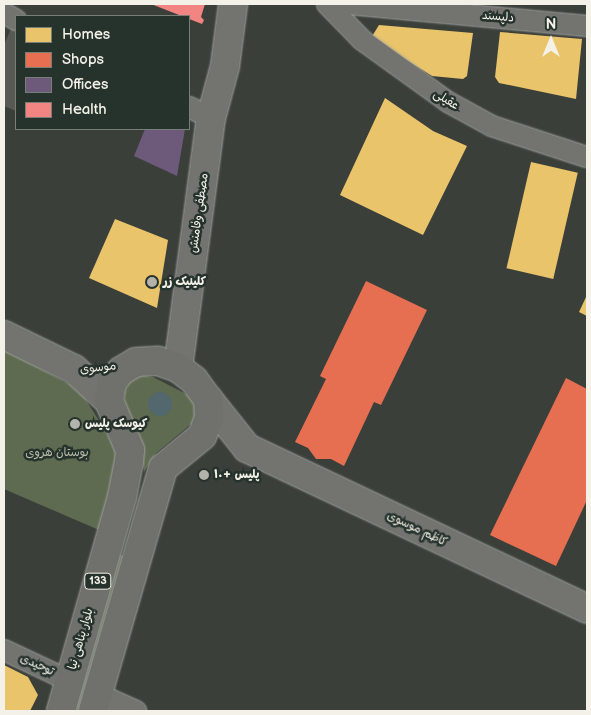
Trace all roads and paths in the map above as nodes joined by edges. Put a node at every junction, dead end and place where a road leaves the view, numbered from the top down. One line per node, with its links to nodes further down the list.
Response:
1 (218, 4): 8 (main road, مصطفی وفامنش)
2 (233, 4): 8 (main road, مصطفی وفامنش)
3 (327, 4): 9 (street, عقیلی)
4 (349, 4): 7 (street, دلپسند)
5 (4, 13): 6 (street)
6 (15, 19)
7 (587, 26)
8 (200, 112): 12 (main road, مصطفی وفامنش)
9 (587, 157)
10 (4, 335): 13 (main road)
11 (136, 362): 12 (main road); 13 (main road, موسوی); 15 (main road)
12 (178, 368): 14 (main road)
13 (74, 369): 15 (main road, موسوی)
14 (208, 399): 16 (main road, کاظم موسوی); 19 (main road, 133)
15 (109, 401): 18 (main road, بلوار پناهی نیا / 133)
16 (587, 609)
17 (4, 650): 18 (street, توحیدی)
18 (70, 680): 20 (main road, بلوار پناهی نیا / 133)
19 (95, 703): 21 (street)
20 (61, 711)
21 (136, 711)

